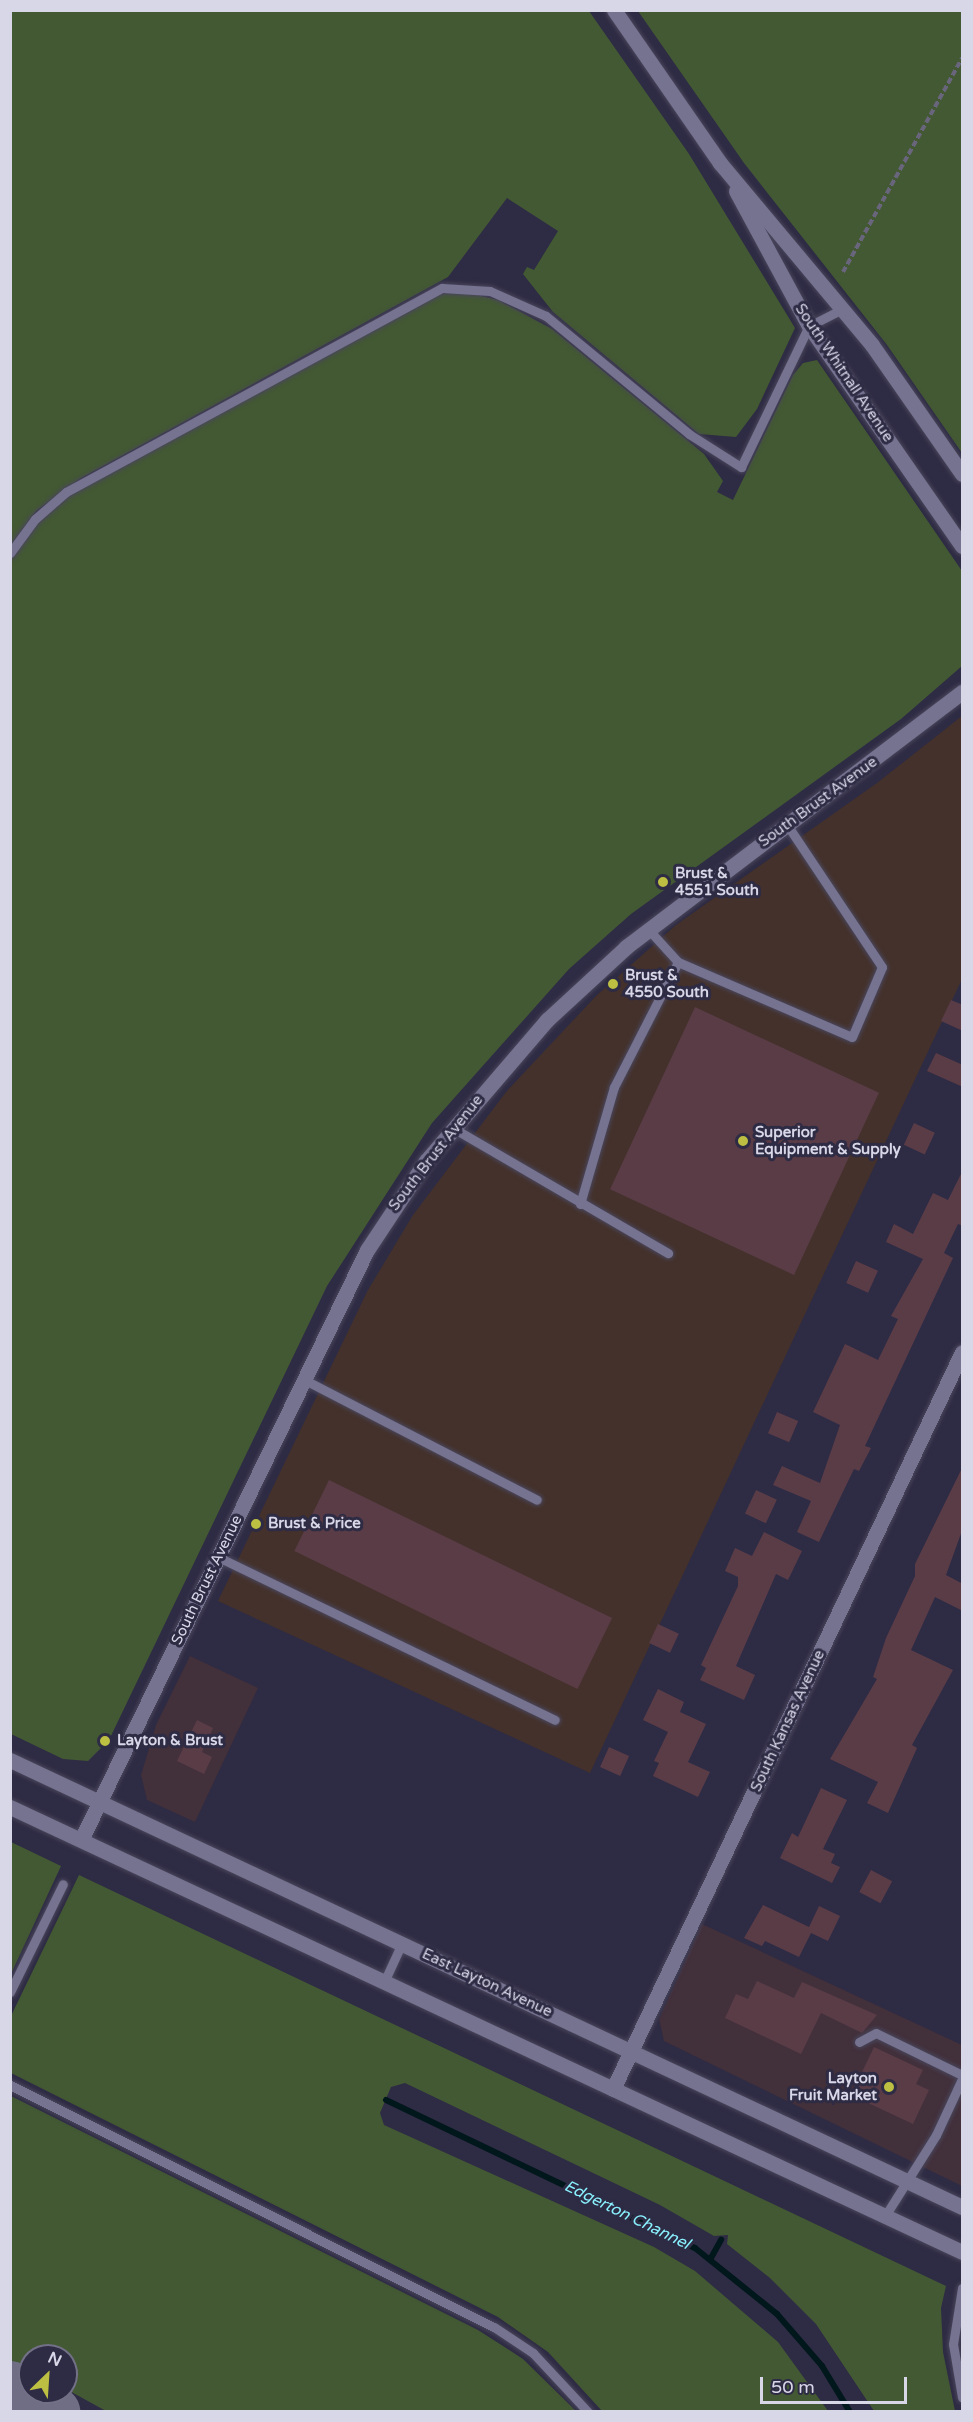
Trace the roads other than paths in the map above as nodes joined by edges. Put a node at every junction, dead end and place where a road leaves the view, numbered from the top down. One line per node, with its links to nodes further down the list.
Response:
1 (614, 10): 2 (street, South Whitnall Avenue)
2 (720, 162): 3 (street, South Whitnall Avenue); 4 (street, South Whitnall Avenue)
3 (843, 309): 4 (lane); 5 (street, South Whitnall Avenue)
4 (809, 326): 6 (street, South Whitnall Avenue); 7 (lane)
5 (963, 474)
6 (963, 546)
7 (10, 553)
8 (963, 692): 9 (street, South Brust Avenue)
9 (788, 826): 10 (street, South Brust Avenue); 11 (lane)
10 (648, 928): 11 (lane); 12 (street, South Brust Avenue)
11 (678, 962): 13 (lane)
12 (453, 1128): 13 (lane); 16 (street, South Brust Avenue)
13 (580, 1204): 14 (lane)
14 (668, 1253)
15 (963, 1352): 29 (street, South Kansas Avenue)
16 (303, 1379): 17 (lane); 18 (street, South Brust Avenue)
17 (537, 1500)
18 (218, 1557): 19 (lane); 21 (street, South Brust Avenue)
19 (555, 1720)
20 (10, 1760): 21 (street, East Layton Avenue)
21 (100, 1802): 23 (street, South Brust Avenue); 25 (street, East Layton Avenue)
22 (10, 1807): 23 (street)
23 (81, 1840): 26 (street)
24 (63, 1884): 27 (lane)
25 (402, 1943): 26 (lane); 29 (street, East Layton Avenue)
26 (384, 1982): 32 (street)
27 (10, 1992)
28 (859, 2042): 30 (lane)
29 (631, 2051): 32 (street, South Kansas Avenue); 33 (street, East Layton Avenue)
30 (963, 2077): 33 (lane)
31 (10, 2085): 39 (lane)
32 (613, 2089): 35 (street)
33 (904, 2180): 34 (street, East Layton Avenue); 35 (lane)
34 (963, 2207)
35 (885, 2216): 36 (street)
36 (963, 2252)
37 (963, 2288): 38 (lane)
38 (963, 2397)
39 (588, 2412)

